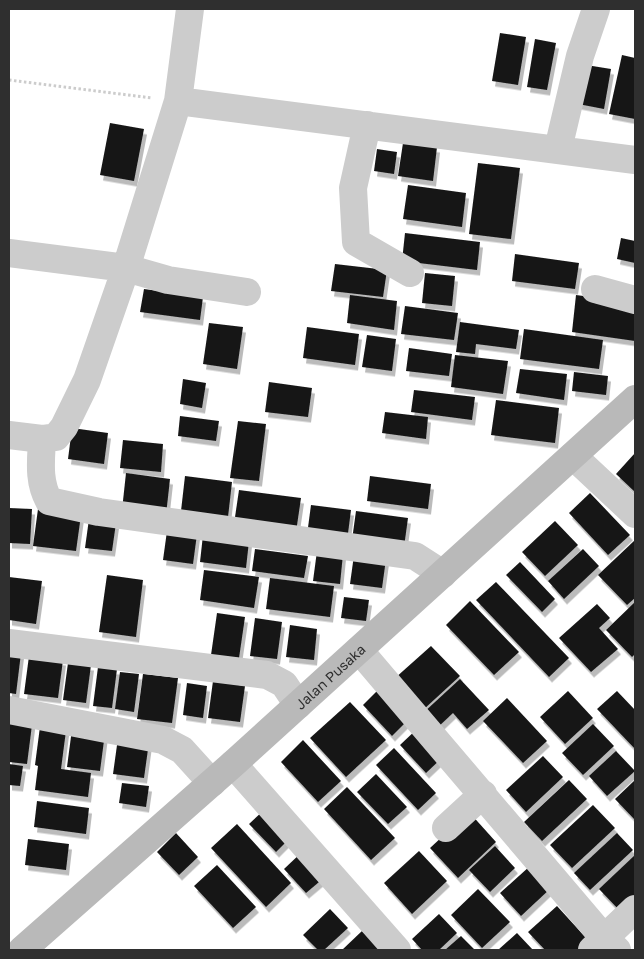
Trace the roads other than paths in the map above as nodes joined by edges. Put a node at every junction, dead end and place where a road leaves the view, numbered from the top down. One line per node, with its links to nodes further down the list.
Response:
1 (190, 9): 3 (street)
2 (596, 9): 5 (street)
3 (178, 101): 4 (street); 8 (street)
4 (367, 125): 5 (street); 9 (street)
5 (558, 149): 6 (street)
6 (635, 160)
7 (9, 253): 8 (street)
8 (126, 268): 11 (street); 15 (street)
9 (410, 273)
10 (595, 289): 12 (street)
11 (247, 292)
12 (635, 300)
13 (635, 398): 16 (street, Jalan Pusaka)
14 (9, 435): 15 (street)
15 (42, 439): 18 (street)
16 (573, 456): 17 (street); 18 (street, Jalan Pusaka)
17 (635, 514)
18 (443, 574): 20 (street, Jalan Pusaka)
19 (9, 643): 21 (street)
20 (360, 650): 21 (street, Jalan Pusaka); 25 (street)
21 (298, 705): 23 (street, Jalan Pusaka)
22 (9, 710): 24 (street)
23 (233, 764): 24 (street, Jalan Pusaka); 30 (street)
24 (212, 783): 29 (street, Jalan Pusaka)
25 (482, 794): 26 (street); 28 (street)
26 (446, 828)
27 (635, 909): 28 (street)
28 (604, 946)
29 (22, 950)
30 (397, 950)

